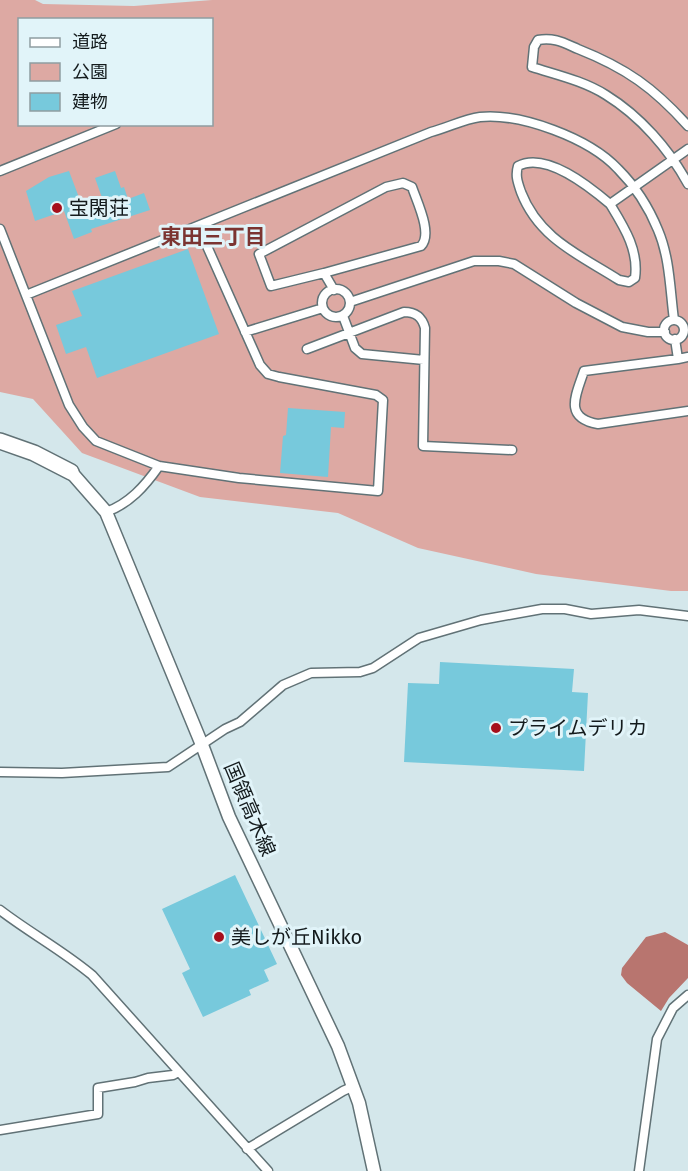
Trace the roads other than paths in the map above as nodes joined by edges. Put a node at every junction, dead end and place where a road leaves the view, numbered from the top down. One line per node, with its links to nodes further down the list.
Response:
1 (111, 126): 5 (street)
2 (688, 126): 4 (street)
3 (688, 149): 4 (street)
4 (673, 159): 6 (street); 7 (street)
5 (0, 171)
6 (688, 184)
7 (635, 188): 8 (street); 9 (street); 17 (street)
8 (610, 204): 8 (street)
9 (198, 226): 13 (street); 18 (street)
10 (0, 229): 13 (street)
11 (324, 273): 11 (street); 12 (street)
12 (334, 290): 14 (street); 15 (street)
13 (26, 295): 29 (street)
14 (350, 302): 16 (street); 19 (street)
15 (323, 308): 16 (street); 18 (street)
16 (343, 316): 20 (street)
17 (674, 320): 19 (street); 21 (street)
18 (245, 332): 29 (street)
19 (665, 332): 21 (street)
20 (347, 333): 22 (street); 25 (street); 25 (street)
21 (675, 339): 24 (street)
22 (307, 349)
23 (688, 357): 24 (street)
24 (678, 359): 26 (street)
25 (424, 360): 28 (street)
26 (688, 411)
27 (0, 441): 30 (highway)
28 (512, 450)
29 (159, 466): 31 (street)
30 (71, 472): 31 (main road, 国領高木線)
31 (106, 512): 33 (main road, 国領高木線)
32 (688, 616): 33 (street)
33 (202, 745): 34 (street); 38 (main road, 国領高木線)
34 (0, 772)
35 (0, 910): 37 (street)
36 (688, 994): 43 (street)
37 (178, 1072): 39 (street); 40 (street)
38 (354, 1086): 40 (street); 42 (main road, 国領高木線)
39 (0, 1130)
40 (247, 1149): 41 (street)
41 (268, 1171)
42 (374, 1171)
43 (639, 1171)

